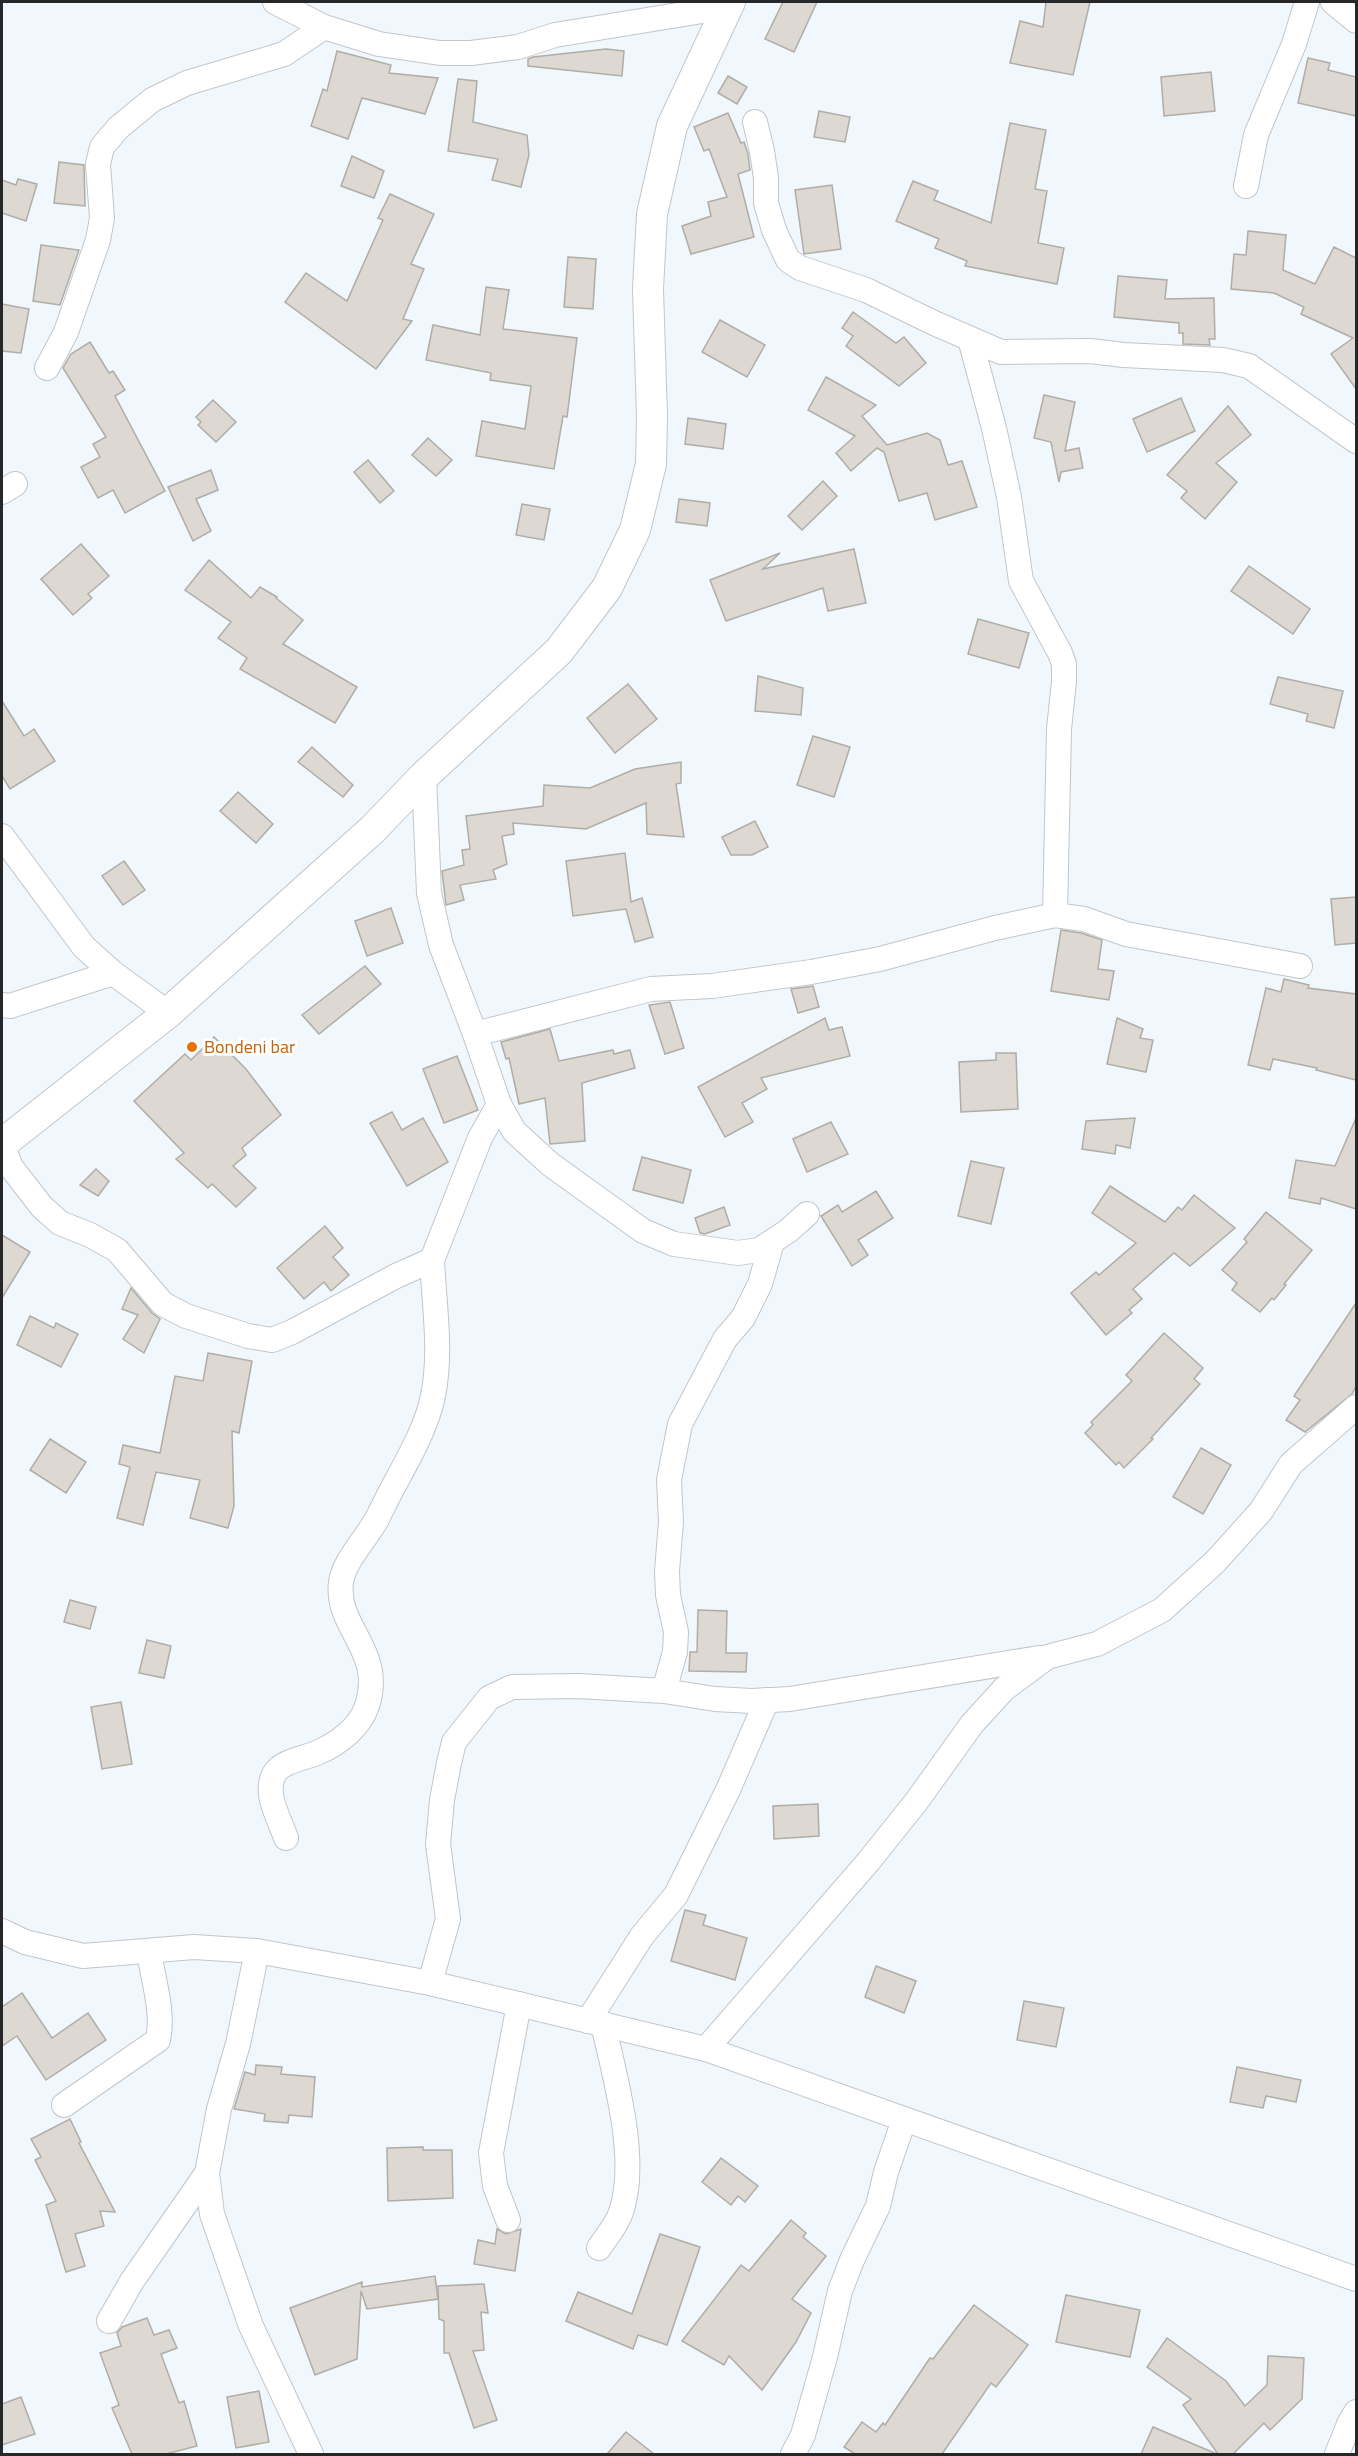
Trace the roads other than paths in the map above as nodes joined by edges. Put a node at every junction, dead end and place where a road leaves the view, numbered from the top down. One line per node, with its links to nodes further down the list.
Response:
1 (275, 2): 6 (street)
2 (1307, 2): 8 (street)
3 (1333, 2): 5 (street)
4 (728, 4): 6 (street); 12 (street)
5 (1356, 21)
6 (324, 27): 10 (street)
7 (755, 122): 9 (street)
8 (1246, 186)
9 (970, 339): 11 (street); 14 (street)
10 (46, 368)
11 (1356, 441)
12 (424, 776): 18 (street); 19 (street)
13 (2, 836): 16 (street)
14 (1055, 915): 15 (street); 19 (street)
15 (1300, 966)
16 (113, 973): 17 (street); 18 (street)
17 (2, 1005)
18 (168, 1013): 21 (street)
19 (476, 1034): 20 (street)
20 (499, 1104): 23 (street); 24 (street)
21 (2, 1144): 24 (street)
22 (807, 1214): 23 (street)
23 (772, 1242): 27 (street)
24 (432, 1260): 29 (street)
25 (1356, 1407): 26 (street)
26 (1047, 1657): 28 (street); 36 (street)
27 (664, 1691): 28 (street); 33 (street)
28 (767, 1700): 35 (street)
29 (286, 1838)
30 (2, 1931): 31 (street)
31 (149, 1951): 32 (street); 37 (street)
32 (257, 1951): 33 (street); 39 (street)
33 (430, 1983): 34 (street)
34 (519, 2004): 35 (street); 40 (street)
35 (595, 2022): 36 (street); 41 (street)
36 (706, 2049): 38 (street)
37 (64, 2105)
38 (904, 2120): 42 (street); 46 (street)
39 (207, 2173): 43 (street); 45 (street)
40 (508, 2220)
41 (599, 2248)
42 (1356, 2279)
43 (109, 2321)
44 (1356, 2412): 47 (street)
45 (311, 2454)
46 (793, 2454)
47 (1336, 2454)

